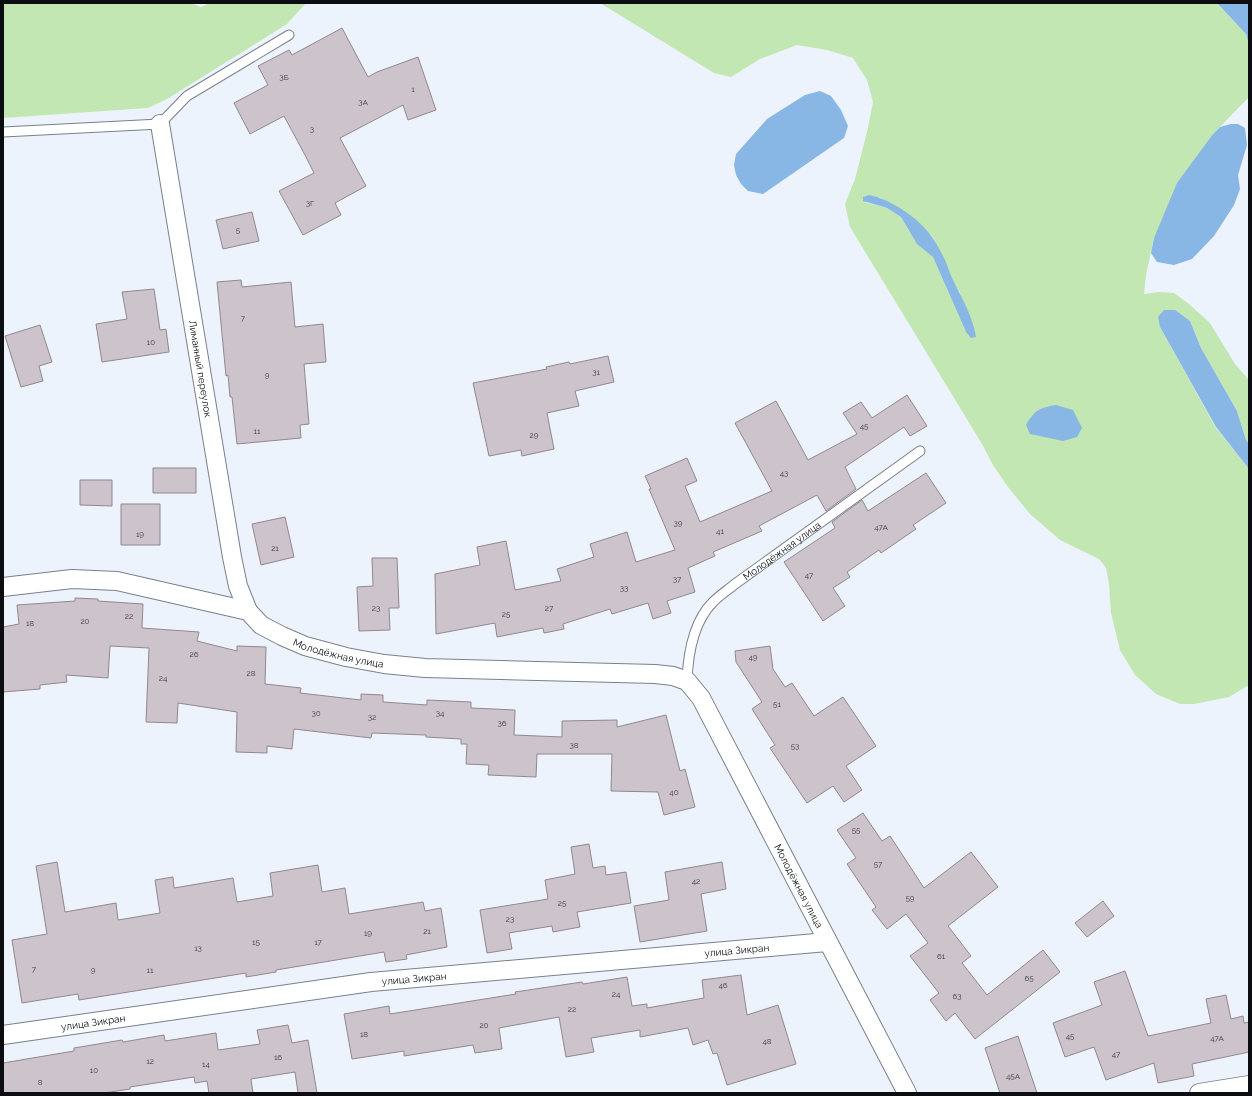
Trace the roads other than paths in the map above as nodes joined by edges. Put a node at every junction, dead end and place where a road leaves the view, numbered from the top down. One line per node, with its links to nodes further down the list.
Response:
1 (289, 35): 2 (lane)
2 (160, 124): 3 (lane); 6 (street, Лиманный переулок)
3 (3, 132)
4 (920, 452): 7 (lane, Молодёжная улица)
5 (3, 587): 6 (street)
6 (248, 611): 7 (street, Молодёжная улица)
7 (687, 681): 8 (street, Молодёжная улица)
8 (827, 942): 9 (street, улица Зикран); 11 (street, Молодёжная улица)
9 (3, 1035)
10 (1249, 1085): 12 (street)
11 (907, 1093)
12 (1199, 1093)

